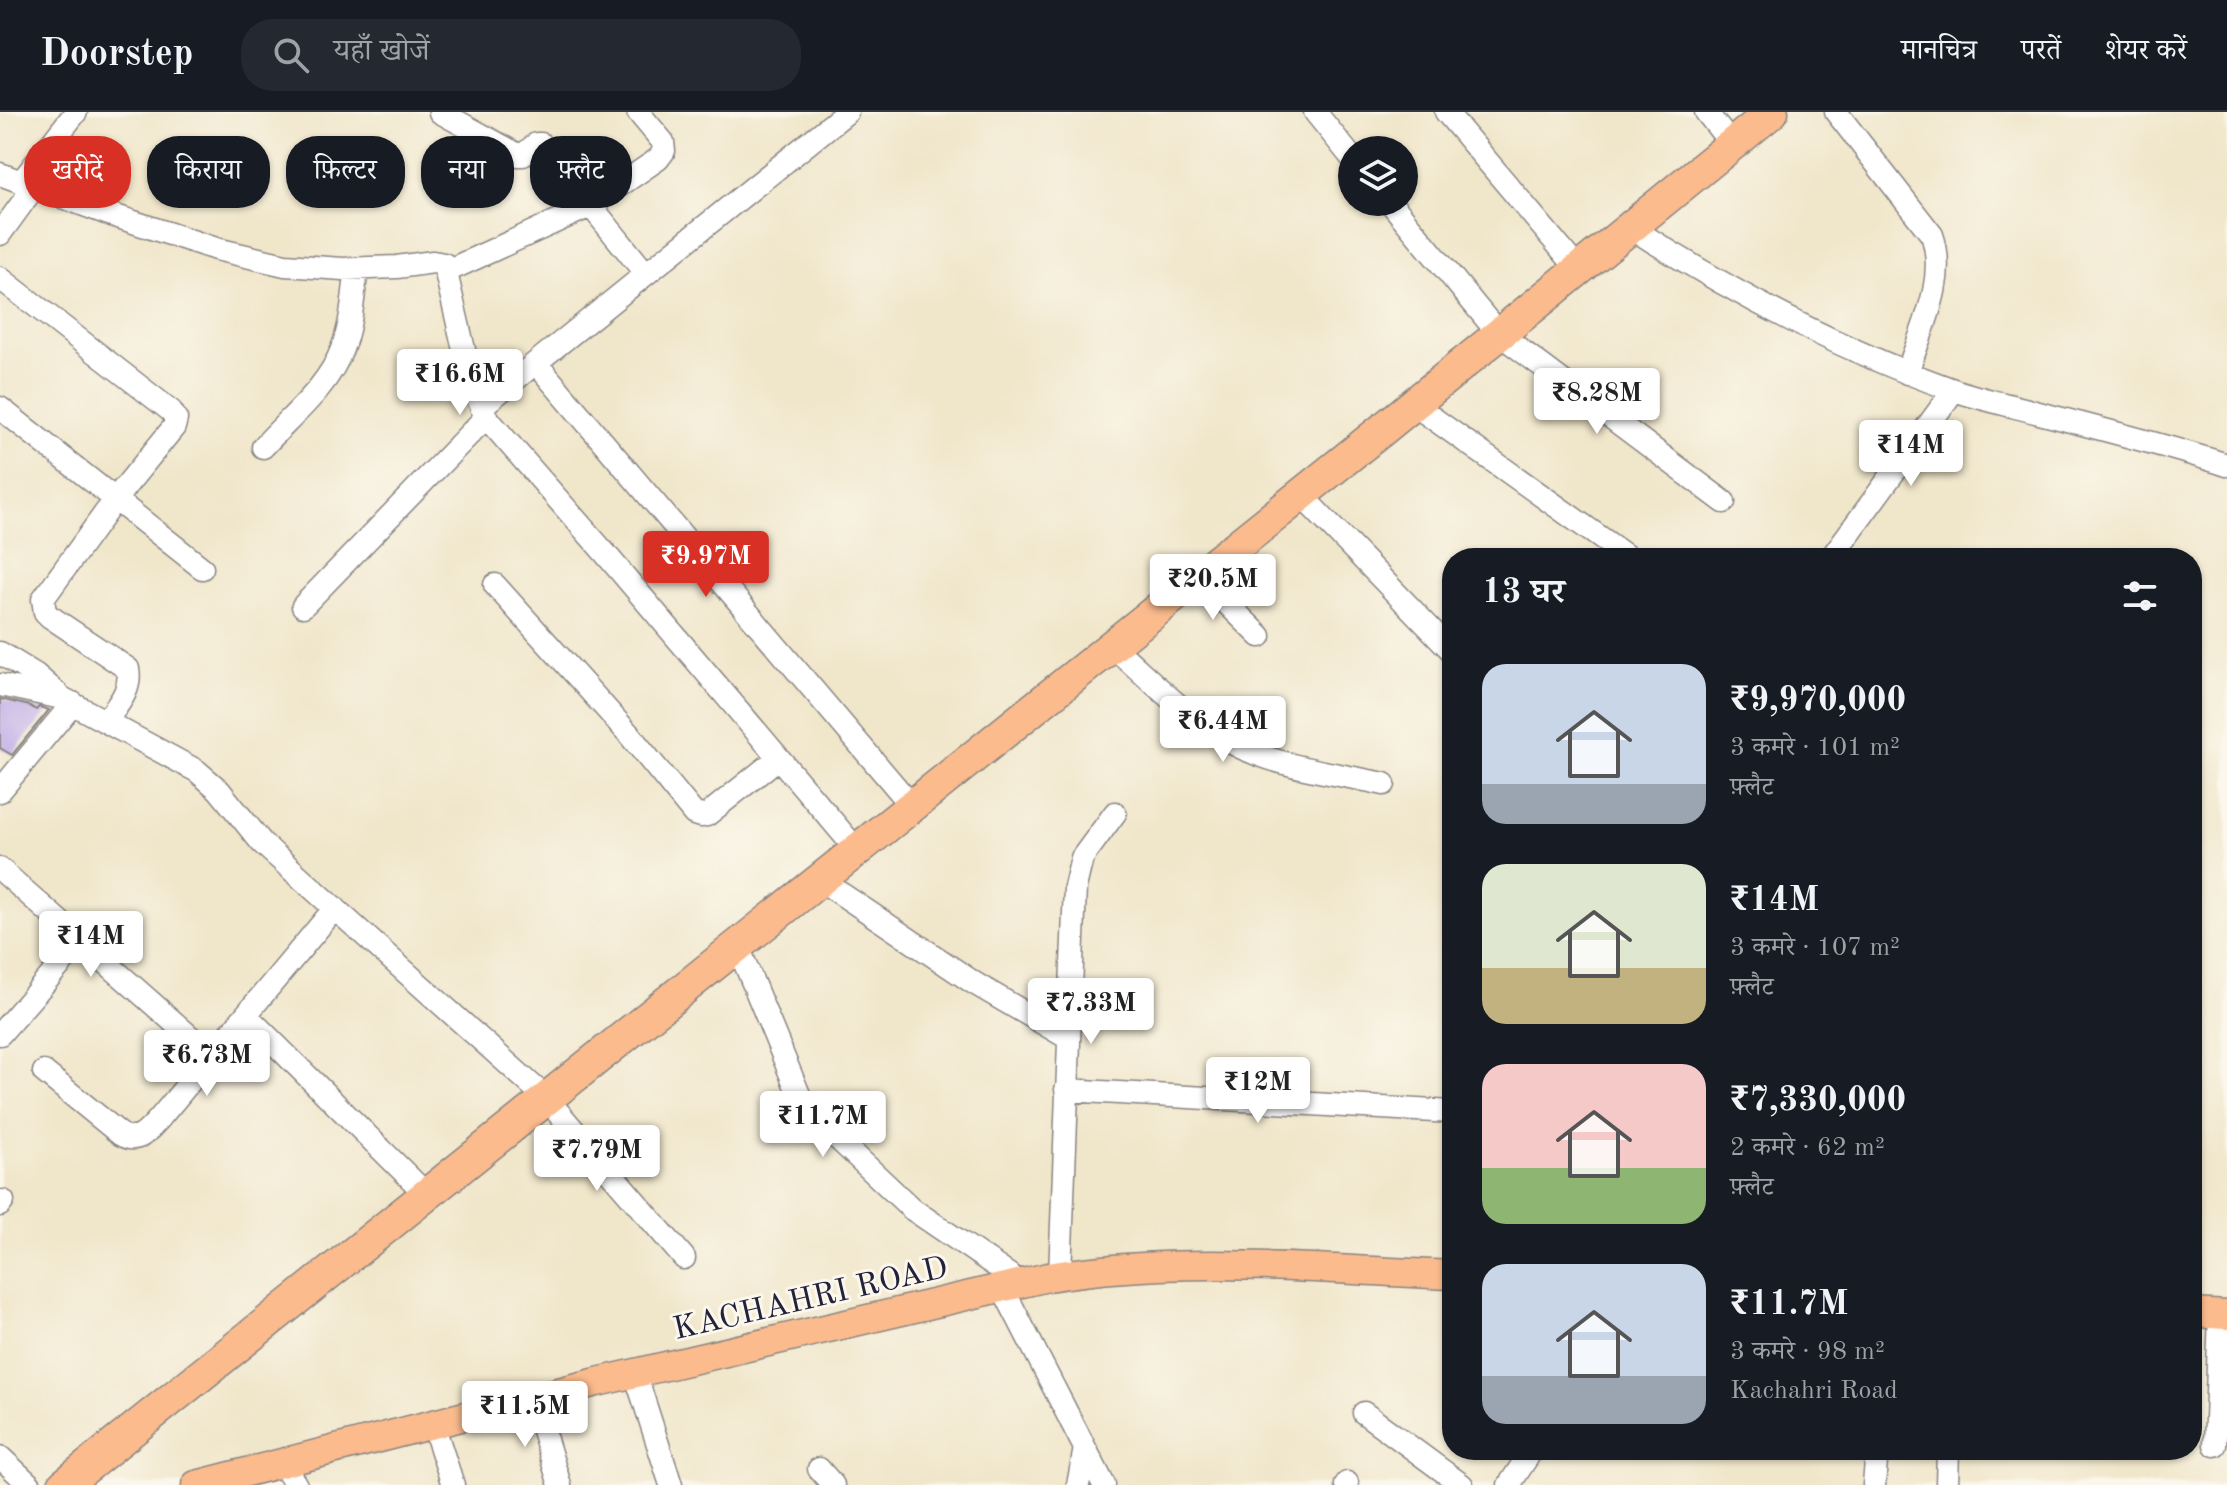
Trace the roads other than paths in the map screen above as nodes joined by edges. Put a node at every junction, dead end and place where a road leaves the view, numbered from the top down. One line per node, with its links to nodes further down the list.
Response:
1 (76, 112): 10 (street)
2 (440, 112): 13 (street)
3 (638, 112): 15 (street)
4 (847, 112): 27 (street)
5 (1315, 112): 11 (street)
6 (1446, 112): 25 (street)
7 (1706, 112): 12 (street)
8 (1772, 112): 12 (highway)
9 (1836, 112): 31 (street)
10 (60, 136)
11 (1338, 143)
12 (1732, 145): 22 (highway)
13 (530, 149)
14 (0, 174): 16 (street)
15 (632, 176)
16 (24, 183)
17 (24, 191): 23 (street)
18 (92, 208): 24 (street)
19 (586, 208): 26 (street)
20 (592, 208): 27 (street)
21 (1402, 216): 29 (street)
22 (1630, 227): 25 (highway); 31 (street)
23 (0, 234)
24 (357, 269): 26 (street); 36 (street)
25 (1578, 269): 29 (highway)
26 (447, 271): 35 (street)
27 (646, 274): 30 (street)
28 (0, 278): 39 (street)
29 (1498, 333): 33 (highway); 40 (street)
30 (536, 363): 35 (street); 57 (street)
31 (1907, 373): 32 (street)
32 (1954, 390): 37 (street); 42 (street)
33 (1413, 404): 38 (highway); 41 (street)
34 (0, 408): 39 (street)
35 (484, 412): 46 (street); 54 (street)
36 (263, 447)
37 (2227, 465)
38 (1300, 494): 44 (highway); 48 (street)
39 (116, 498): 43 (street); 53 (street)
40 (1724, 502)
41 (1615, 548)
42 (1838, 548)
43 (202, 568)
44 (1199, 576): 47 (street); 49 (highway)
45 (495, 585): 54 (street)
46 (303, 606)
47 (1260, 636)
48 (1442, 641)
49 (1111, 645): 55 (street); 57 (highway)
50 (0, 653): 52 (street)
51 (0, 685): 52 (street)
52 (68, 700): 53 (street); 56 (street)
53 (107, 720): 62 (street)
54 (777, 759): 59 (street)
55 (1384, 784)
56 (0, 791)
57 (911, 805): 59 (highway)
58 (1115, 813): 67 (street)
59 (856, 849): 61 (highway)
60 (0, 869): 63 (street)
61 (819, 879): 64 (highway); 67 (street)
62 (335, 908): 65 (street); 71 (street)
63 (82, 940): 66 (street); 68 (street)
64 (737, 944): 71 (highway); 77 (street)
65 (246, 1015): 68 (street); 73 (street)
66 (0, 1034)
67 (1068, 1038): 70 (street)
68 (212, 1056): 69 (street)
69 (44, 1072)
70 (1066, 1090): 72 (street); 75 (street)
71 (546, 1098): 73 (highway); 74 (street)
72 (1442, 1111)
73 (426, 1194): 92 (highway)
74 (684, 1258)
75 (1060, 1275): 76 (main road, KACHAHRI ROAD); 77 (main road, KACHAHRI ROAD)
76 (1442, 1275)
77 (1012, 1285): 80 (main road, KACHAHRI ROAD); 85 (street)
78 (2202, 1313): 79 (main road)
79 (2224, 1314): 84 (street)
80 (635, 1373): 81 (main road, KACHAHRI ROAD); 96 (street)
81 (533, 1398): 83 (main road, KACHAHRI ROAD); 95 (street)
82 (1364, 1413): 99 (street)
83 (433, 1424): 90 (main road, KACHAHRI ROAD); 94 (street)
84 (2221, 1445)
85 (1085, 1448): 97 (street); 98 (street)
86 (0, 1457): 91 (street)
87 (1525, 1460): 100 (street)
88 (1876, 1460): 101 (street)
89 (1948, 1460): 102 (street)
90 (288, 1474): 93 (main road, KACHAHRI ROAD)
91 (30, 1485)
92 (64, 1485)
93 (196, 1485)
94 (453, 1485)
95 (560, 1485)
96 (671, 1485)
97 (1078, 1485)
98 (1104, 1485)
99 (1462, 1485)
100 (1509, 1485)
101 (1874, 1485)
102 (1947, 1485)

